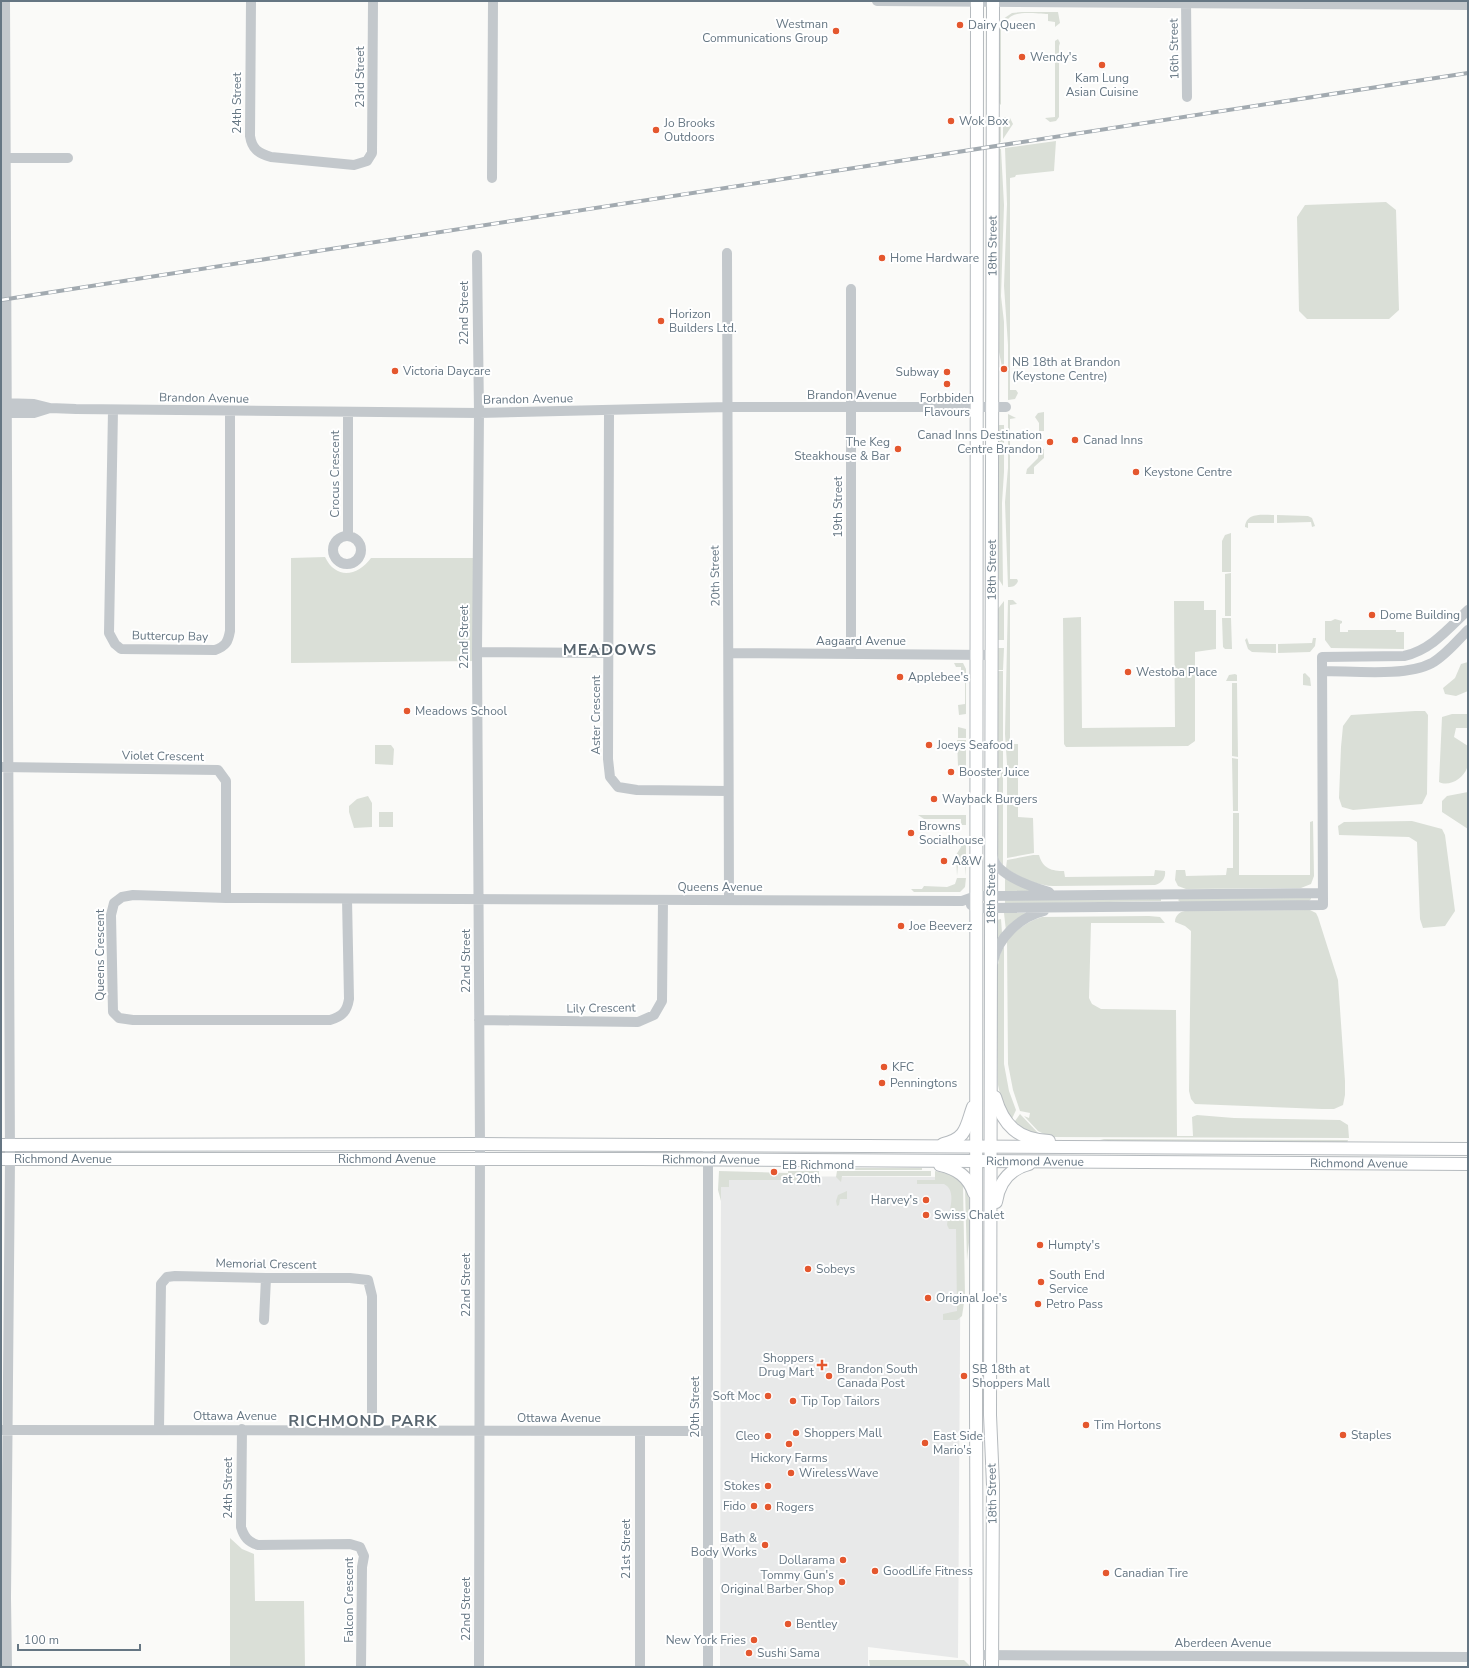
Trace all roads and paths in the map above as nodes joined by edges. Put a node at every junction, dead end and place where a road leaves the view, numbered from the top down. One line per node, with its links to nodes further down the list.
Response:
1 (5, 1): 15 (street)
2 (251, 1): 14 (street, 24th Street)
3 (373, 1): 14 (street, 23rd Street)
4 (493, 1): 17 (street)
5 (877, 1): 6 (street)
6 (977, 2): 7 (street); 26 (main road, 18th Street)
7 (993, 2): 8 (street); 27 (main road, 18th Street)
8 (1068, 2): 9 (street)
9 (1186, 3): 10 (street); 13 (street, 16th Street)
10 (1307, 3): 11 (street)
11 (1428, 3): 12 (street)
12 (1468, 5)
13 (1188, 97)
14 (372, 153)
15 (3, 158): 16 (street); 20 (street)
16 (68, 158)
17 (492, 178)
18 (727, 253): 22 (street, 20th Street)
19 (477, 255): 32 (street, 22nd Street)
20 (3, 258): 24 (street)
21 (851, 289): 25 (street, 19th Street)
22 (728, 407): 25 (street, Brandon Avenue); 29 (street, Brandon Avenue); 38 (street, 20th Street)
23 (1006, 407): 27 (street, Brandon Avenue)
24 (4, 408): 28 (street, Brandon Avenue); 43 (street)
25 (852, 408): 26 (street, Brandon Avenue); 39 (street, 19th Street)
26 (977, 408): 27 (street, Brandon Avenue); 40 (main road, 18th Street)
27 (993, 408): 41 (main road, 18th Street)
28 (113, 410): 30 (street, Brandon Avenue); 30 (street, Buttercup Bay)
29 (609, 410): 32 (street, Brandon Avenue); 37 (street, Aster Crescent)
30 (230, 411): 31 (street, Brandon Avenue)
31 (348, 412): 32 (street, Brandon Avenue); 33 (street, Crocus Crescent)
32 (479, 413): 36 (street, 22nd Street)
33 (348, 536)
34 (1468, 610): 42 (street)
35 (1468, 630): 42 (street)
36 (477, 652): 37 (street); 53 (street, 22nd Street)
37 (609, 653): 44 (street, Aster Crescent)
38 (729, 653): 39 (street, Aagaard Avenue); 44 (street, 20th Street)
39 (851, 654): 40 (street, Aagaard Avenue)
40 (977, 655): 41 (street, Aagaard Avenue); 50 (main road, 18th Street)
41 (992, 655): 45 (main road, 18th Street)
42 (1322, 671): 47 (street)
43 (5, 767): 46 (street); 51 (street, Violet Crescent)
44 (728, 791): 55 (street, 20th Street)
45 (992, 848): 48 (main road, 18th Street); 49 (street)
46 (5, 882): 65 (street)
47 (1322, 892): 49 (street); 59 (street)
48 (991, 895): 49 (street); 50 (street); 58 (main road, 18th Street)
49 (1061, 895)
50 (976, 896): 56 (street); 57 (main road, 18th Street)
51 (226, 898): 52 (street, Queens Crescent); 52 (street, Queens Crescent)
52 (347, 899): 53 (street, Queens Crescent)
53 (479, 900): 54 (street, Queens Avenue); 61 (street, 22nd Street)
54 (663, 900): 55 (street, Queens Avenue); 61 (street, Lily Crescent)
55 (729, 900): 56 (street, Queens Avenue)
56 (962, 901): 57 (street)
57 (976, 908): 58 (street); 63 (main road, 18th Street)
58 (991, 908): 59 (street); 60 (main road, 18th Street)
59 (1063, 908): 60 (street)
60 (991, 976): 62 (main road, 18th Street)
61 (479, 1020): 64 (street, 22nd Street)
62 (992, 1078): 69 (main road, 18th Street); 70 (main road)
63 (977, 1090): 67 (main road); 68 (main road, 18th Street)
64 (480, 1144): 65 (main road, Richmond Avenue); 66 (main road, Richmond Avenue); 73 (street, 22nd Street)
65 (5, 1145): 74 (street)
66 (708, 1146): 67 (main road, Richmond Avenue); 75 (street, 20th Street)
67 (928, 1147): 68 (main road, Richmond Avenue)
68 (977, 1147): 69 (main road, Richmond Avenue); 77 (main road, 18th Street)
69 (992, 1147): 70 (main road, Richmond Avenue); 78 (main road, 18th Street)
70 (1121, 1147): 71 (main road, Richmond Avenue)
71 (1357, 1148): 72 (main road, Richmond Avenue); 80 (street)
72 (1468, 1149)
73 (479, 1158): 74 (main road, Richmond Avenue); 75 (main road, Richmond Avenue); 90 (street, 22nd Street)
74 (6, 1159): 88 (street)
75 (708, 1160): 76 (main road, Richmond Avenue); 92 (street, 20th Street)
76 (909, 1161): 77 (main road, Richmond Avenue); 82 (main road)
77 (976, 1162): 78 (main road, Richmond Avenue); 82 (main road, 18th Street)
78 (992, 1162): 79 (main road, Richmond Avenue); 83 (main road, 18th Street)
79 (1052, 1162): 80 (main road, Richmond Avenue); 83 (main road)
80 (1356, 1164): 81 (main road, Richmond Avenue)
81 (1468, 1164)
82 (976, 1207): 95 (main road, 18th Street)
83 (992, 1233): 97 (main road, 18th Street)
84 (266, 1278): 85 (street); 86 (street, Memorial Crescent); 89 (street, Memorial Crescent)
85 (264, 1320)
86 (159, 1429): 87 (street, Ottawa Avenue); 88 (street, Ottawa Avenue)
87 (242, 1429): 89 (street, Ottawa Avenue); 93 (street, 24th Street)
88 (4, 1430): 94 (street)
89 (372, 1430): 90 (street, Ottawa Avenue)
90 (479, 1431): 91 (street, Ottawa Avenue); 100 (street, 22nd Street)
91 (640, 1431): 92 (street, Ottawa Avenue); 101 (street, 21st Street)
92 (708, 1431): 102 (street, 20th Street)
93 (251, 1543): 99 (street, Falcon Crescent)
94 (3, 1598): 98 (street)
95 (977, 1654): 97 (street, Aberdeen Avenue); 103 (main road, 18th Street)
96 (1468, 1657): 97 (street, Aberdeen Avenue)
97 (992, 1661)
98 (7, 1667)
99 (361, 1667)
100 (479, 1667)
101 (640, 1667)
102 (708, 1667)
103 (977, 1667)

